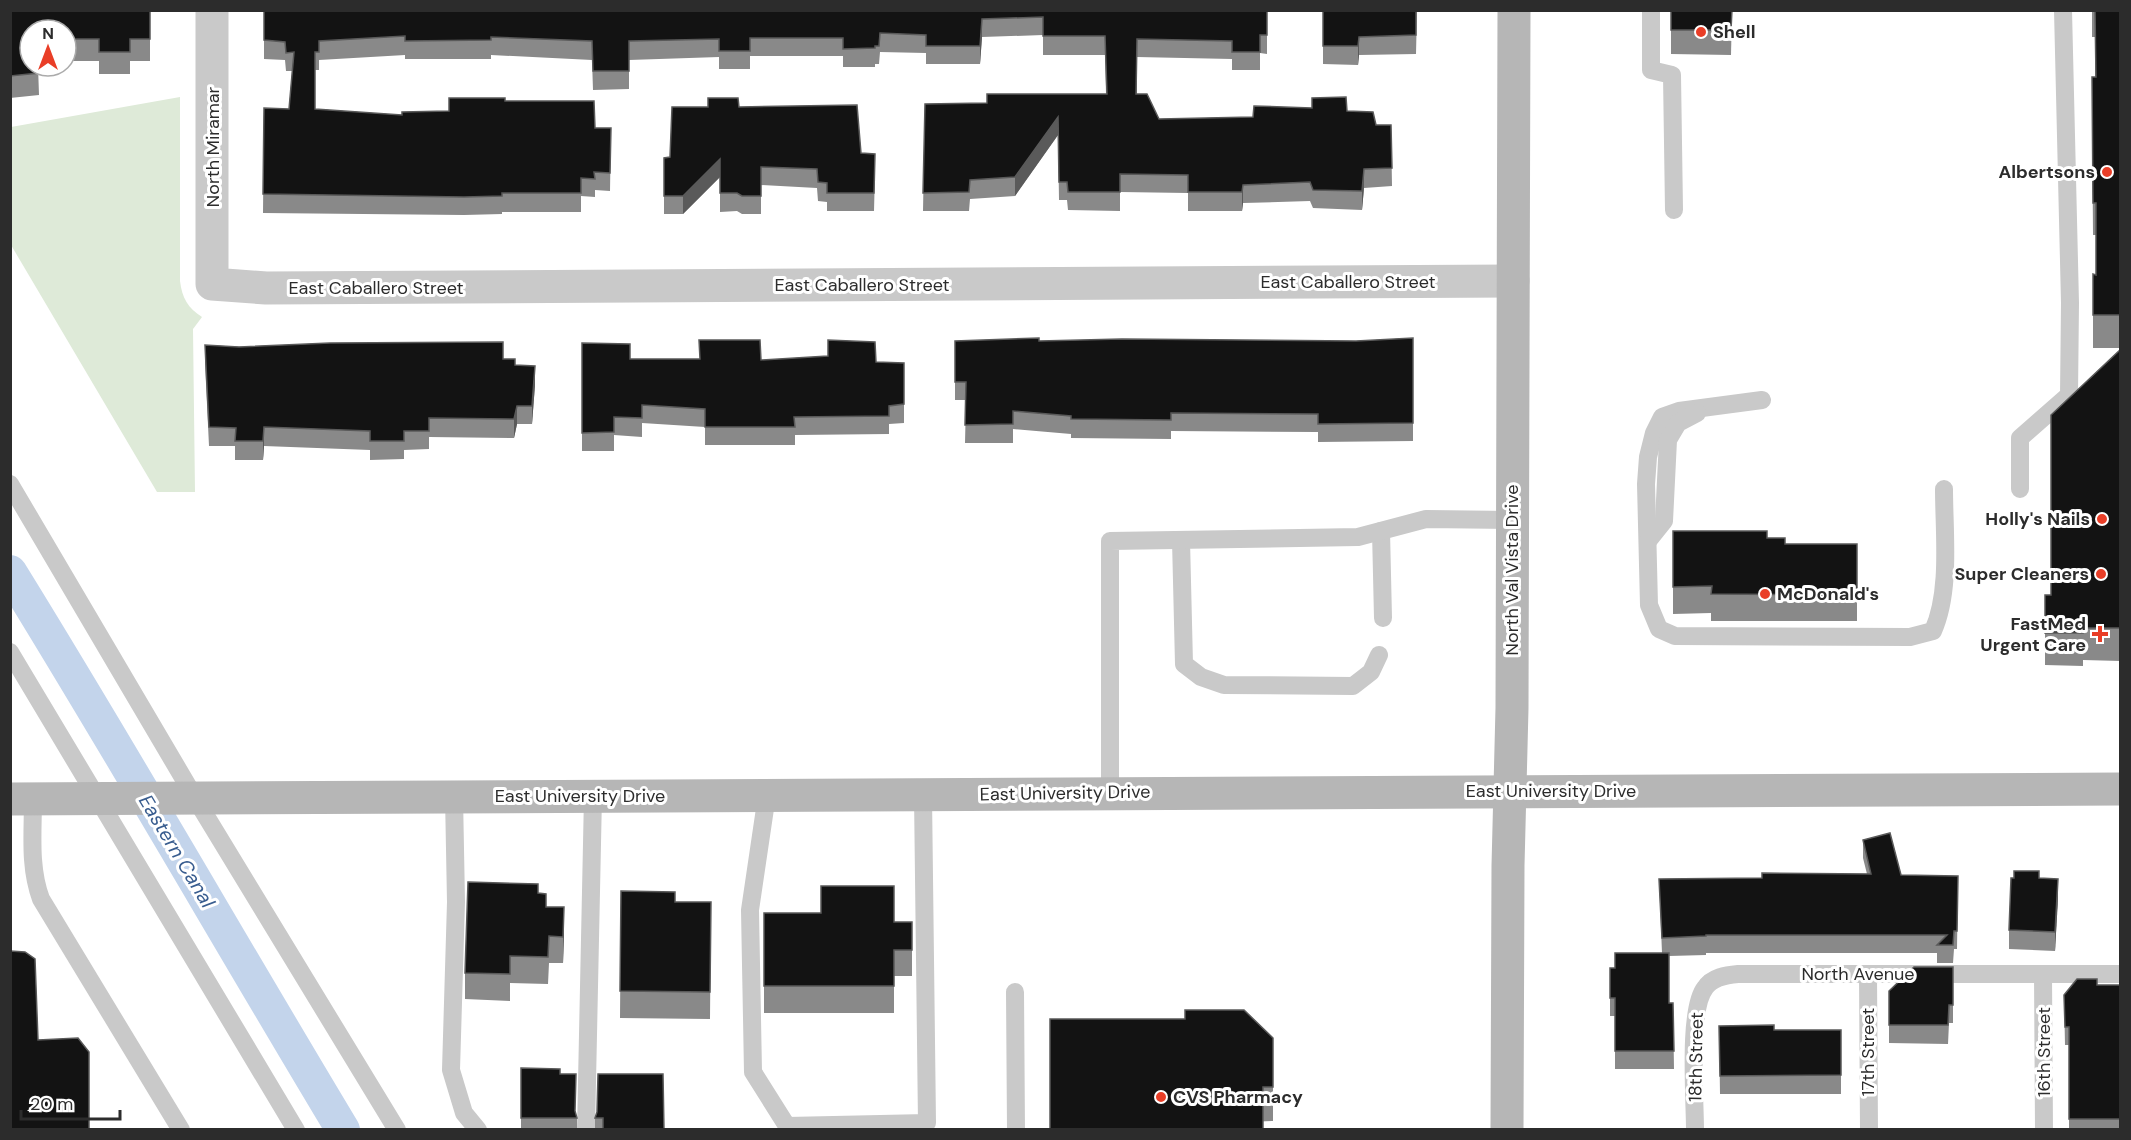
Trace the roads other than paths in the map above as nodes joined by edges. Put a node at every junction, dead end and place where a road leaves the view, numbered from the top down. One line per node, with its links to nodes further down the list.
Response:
1 (212, 10): 7 (street, North Miramar)
2 (1514, 10): 6 (main road, North Val Vista Drive)
3 (1651, 10): 5 (lane)
4 (2063, 10): 11 (lane)
5 (1674, 210)
6 (1513, 281): 7 (street, East Caballero Street); 12 (main road, North Val Vista Drive)
7 (212, 284)
8 (1762, 400): 10 (lane)
9 (10, 484): 26 (lane)
10 (1944, 489)
11 (2020, 489)
12 (1512, 520): 13 (lane); 20 (main road, North Val Vista Drive)
13 (1381, 531): 14 (lane); 15 (lane)
14 (1181, 540): 17 (lane); 19 (lane)
15 (1383, 618)
16 (10, 652): 25 (lane)
17 (1379, 655)
18 (2121, 789): 20 (main road, East University Drive)
19 (1110, 792): 20 (main road, East University Drive); 22 (main road, East University Drive)
20 (1510, 792): 40 (main road, North Val Vista Drive)
21 (767, 795): 22 (main road, East University Drive); 24 (main road, East University Drive); 33 (lane)
22 (923, 795): 33 (lane)
23 (454, 796): 24 (main road, East University Drive); 26 (main road, East University Drive); 37 (lane)
24 (593, 796): 38 (lane)
25 (104, 798): 26 (main road, East University Drive); 27 (main road, East University Drive); 35 (lane)
26 (190, 798): 36 (lane)
27 (22, 799): 34 (lane)
28 (1868, 974): 29 (lane, North Avenue); 31 (lane, North Avenue); 42 (lane, 17th Street)
29 (2043, 974): 30 (lane, North Avenue); 43 (lane, 16th Street)
30 (2121, 974)
31 (1706, 986): 41 (lane, 18th Street)
32 (1015, 992): 39 (lane)
33 (927, 1126)
34 (182, 1130)
35 (296, 1130)
36 (397, 1130)
37 (478, 1130)
38 (586, 1130)
39 (1016, 1130)
40 (1507, 1130)
41 (1695, 1130)
42 (1869, 1130)
43 (2044, 1130)

